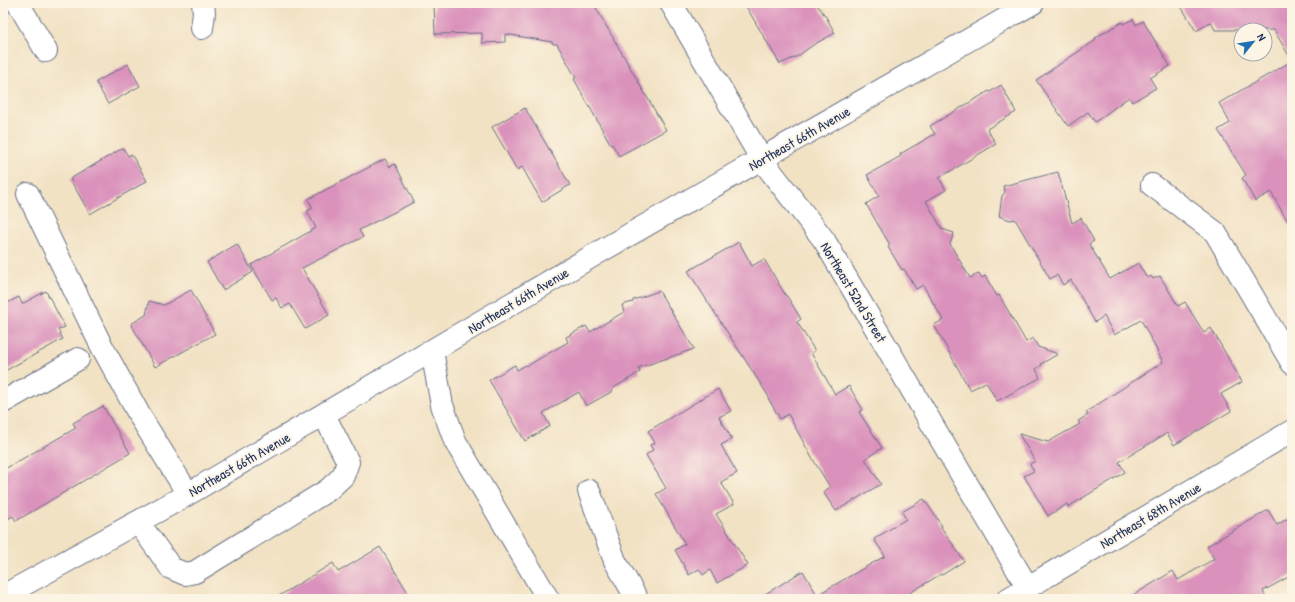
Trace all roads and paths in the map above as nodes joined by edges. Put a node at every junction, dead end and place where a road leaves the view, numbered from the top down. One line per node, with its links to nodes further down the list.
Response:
1 (18, 3): 6 (street)
2 (203, 3): 5 (street)
3 (671, 3): 7 (street, Northeast 52nd Street)
4 (1032, 3): 7 (street, Northeast 66th Avenue)
5 (202, 28)
6 (46, 51)
7 (762, 160): 10 (street, Northeast 66th Avenue); 19 (street, Northeast 52nd Street)
8 (1152, 185): 12 (street)
9 (28, 194): 17 (street)
10 (432, 351): 14 (street, Northeast 66th Avenue); 21 (street)
11 (78, 359): 13 (street)
12 (1292, 363)
13 (3, 402)
14 (324, 414): 17 (street, Northeast 66th Avenue); 18 (street)
15 (1292, 431): 19 (street, Northeast 68th Avenue)
16 (589, 491): 22 (street)
17 (188, 494): 18 (street, Northeast 66th Avenue)
18 (138, 522): 20 (street, Northeast 66th Avenue)
19 (1028, 588): 23 (street, Northeast 68th Avenue)
20 (3, 596)
21 (548, 599)
22 (637, 599)
23 (1008, 599)

